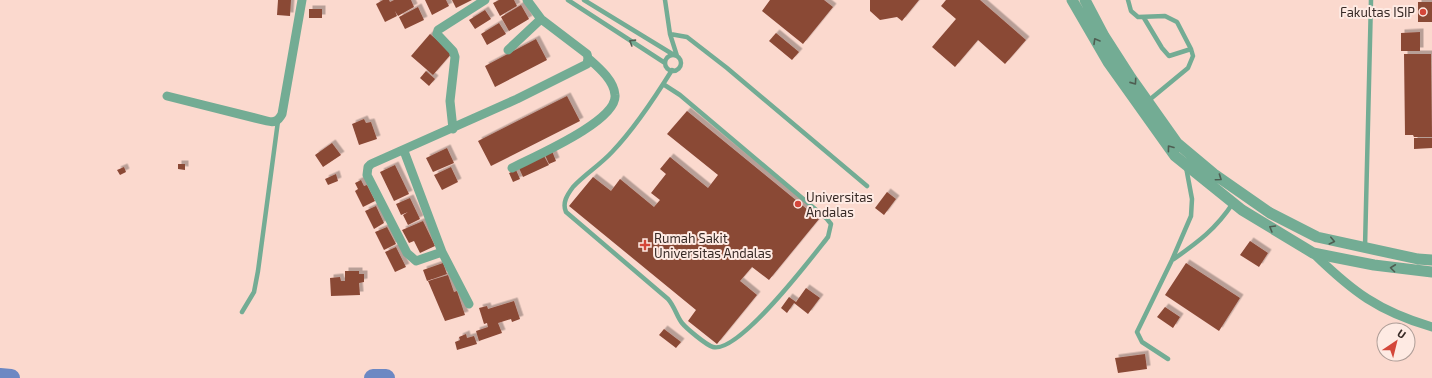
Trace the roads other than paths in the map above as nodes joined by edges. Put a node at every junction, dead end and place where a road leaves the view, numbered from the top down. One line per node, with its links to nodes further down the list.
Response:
1 (302, 0): 23 (street)
2 (485, 0): 25 (street)
3 (527, 0): 12 (street)
4 (568, 0): 18 (lane, one-way to 4)
5 (584, 0): 16 (lane)
6 (665, 0): 13 (lane)
7 (1072, 0): 24 (street, one-way to 7)
8 (1085, 0): 22 (street, one-way to 22)
9 (1128, 0): 11 (lane)
10 (1372, 0): 31 (lane)
11 (1144, 18): 14 (lane); 14 (lane)
12 (540, 19): 15 (street); 17 (street)
13 (670, 34): 16 (lane); 29 (lane)
14 (1191, 49): 22 (lane)
15 (508, 50)
16 (676, 55): 18 (lane); 19 (lane)
17 (588, 58): 25 (street); 28 (street)
18 (665, 63): 19 (lane)
19 (672, 70): 20 (lane)
20 (663, 84): 20 (lane)
21 (167, 96): 23 (street)
22 (1148, 101): 24 (street)
23 (278, 121): 38 (lane)
24 (1161, 128): 27 (street, one-way to 24); 31 (street, one-way to 31)
25 (452, 129): 26 (street)
26 (404, 151): 32 (street); 32 (street)
27 (1186, 164): 30 (street); 34 (lane)
28 (512, 168)
29 (867, 186)
30 (1233, 202): 33 (street, one-way to 30); 34 (lane)
31 (1365, 248): 35 (street)
32 (442, 252): 37 (street)
33 (1314, 253): 36 (street, one-way to 33); 39 (street)
34 (1172, 260): 40 (lane)
35 (1432, 260)
36 (1432, 272)
37 (469, 304)
38 (242, 312)
39 (1432, 327)
40 (1168, 359)

